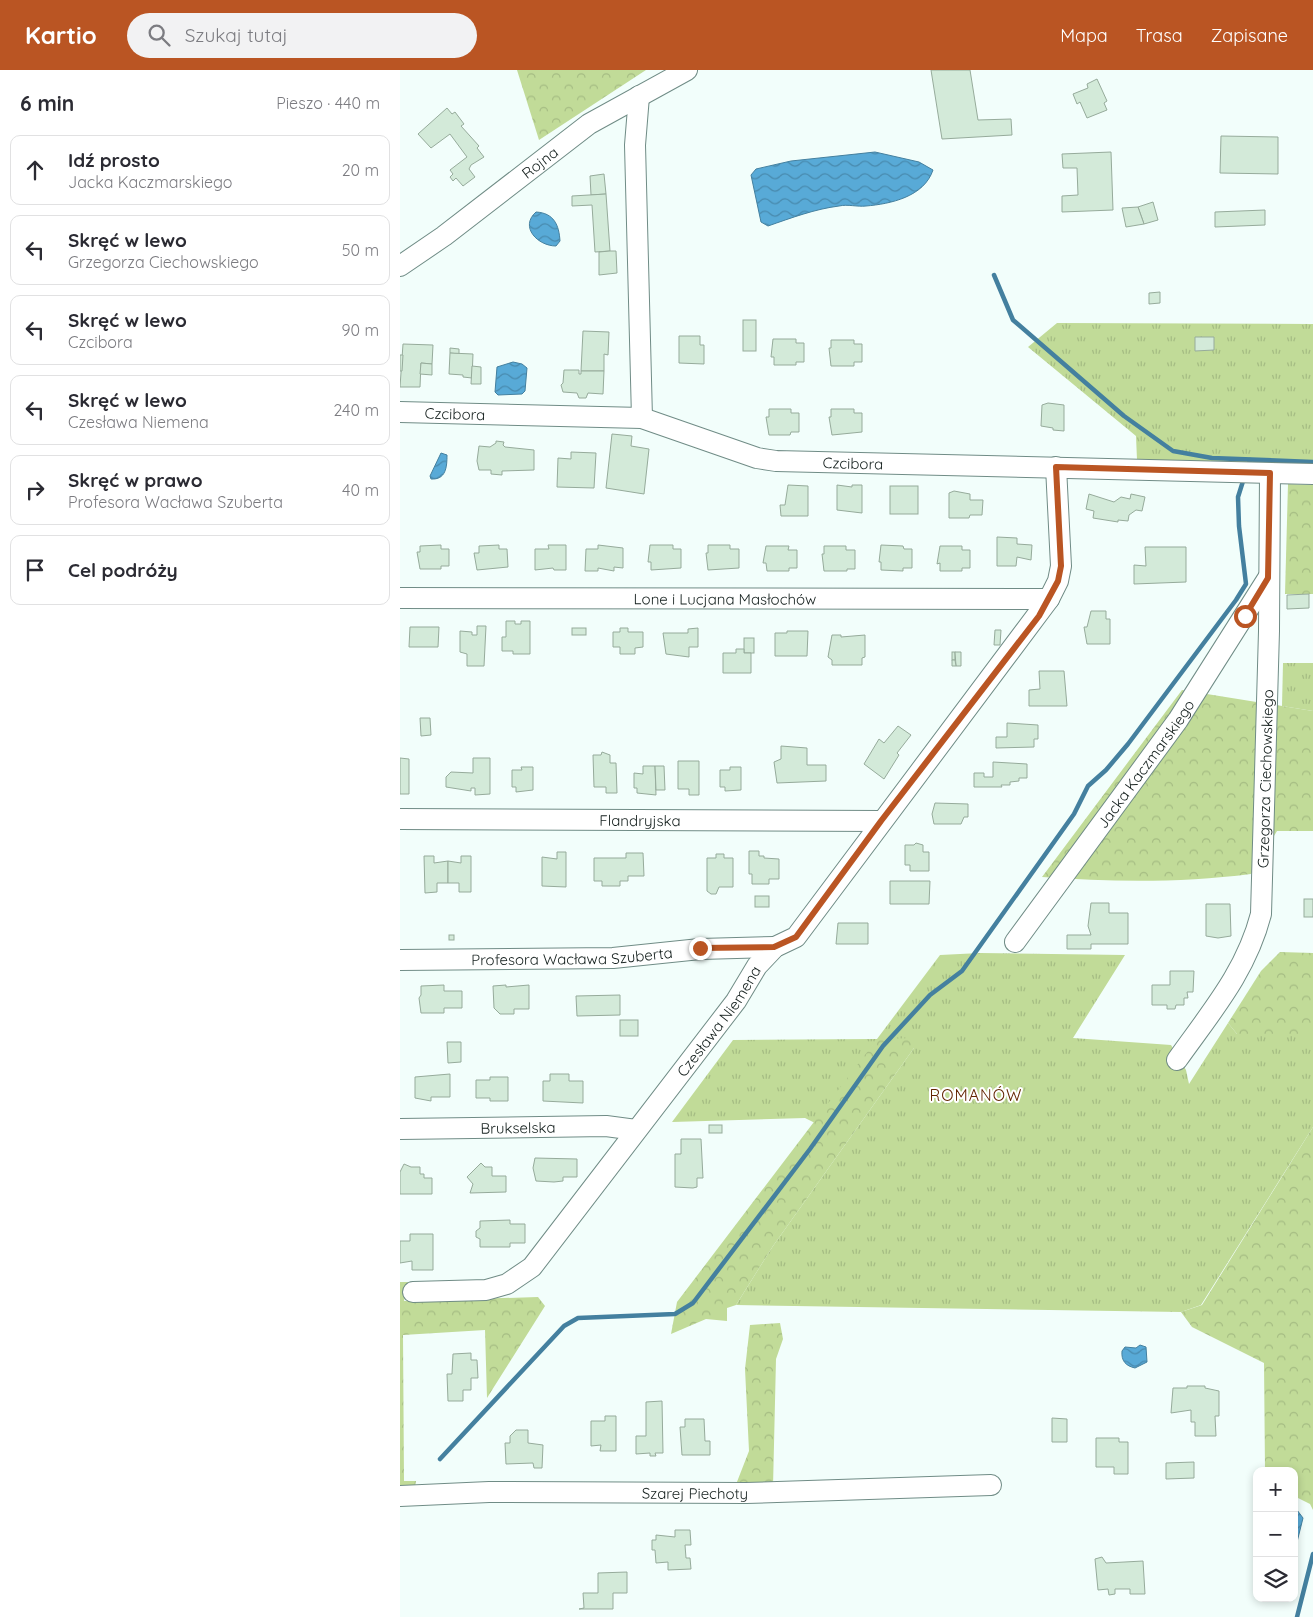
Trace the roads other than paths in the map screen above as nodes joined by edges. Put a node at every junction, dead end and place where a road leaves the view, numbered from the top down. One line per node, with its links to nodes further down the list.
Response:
1 (687, 70): 2 (street, Rojna)
2 (639, 96): 3 (street, Rojna); 5 (street)
3 (400, 266)
4 (400, 412): 5 (street, Czcibora)
5 (642, 418): 6 (street, Czcibora)
6 (1056, 467): 7 (street, Czcibora); 11 (street, Czesława Niemena)
7 (1270, 473): 8 (street, Czcibora); 9 (street, Grzegorza Ciechowskiego)
8 (1313, 474)
9 (1268, 578): 14 (street, Jacka Kaczmarskiego); 17 (street, Grzegorza Ciechowskiego)
10 (400, 598): 11 (street, Lone i Lucjana Masłochów)
11 (1049, 599): 13 (street, Czesława Niemena)
12 (400, 819): 13 (street, Flandryjska)
13 (881, 821): 15 (street, Czesława Niemena)
14 (1015, 942)
15 (774, 947): 16 (street, Profesora Wacława Szuberta); 19 (street, Czesława Niemena)
16 (400, 960)
17 (1177, 1060)
18 (400, 1129): 19 (street, Brukselska)
19 (636, 1130): 20 (street, Czesława Niemena)
20 (413, 1292)
21 (991, 1486): 22 (street, Szarej Piechoty)
22 (400, 1496)

